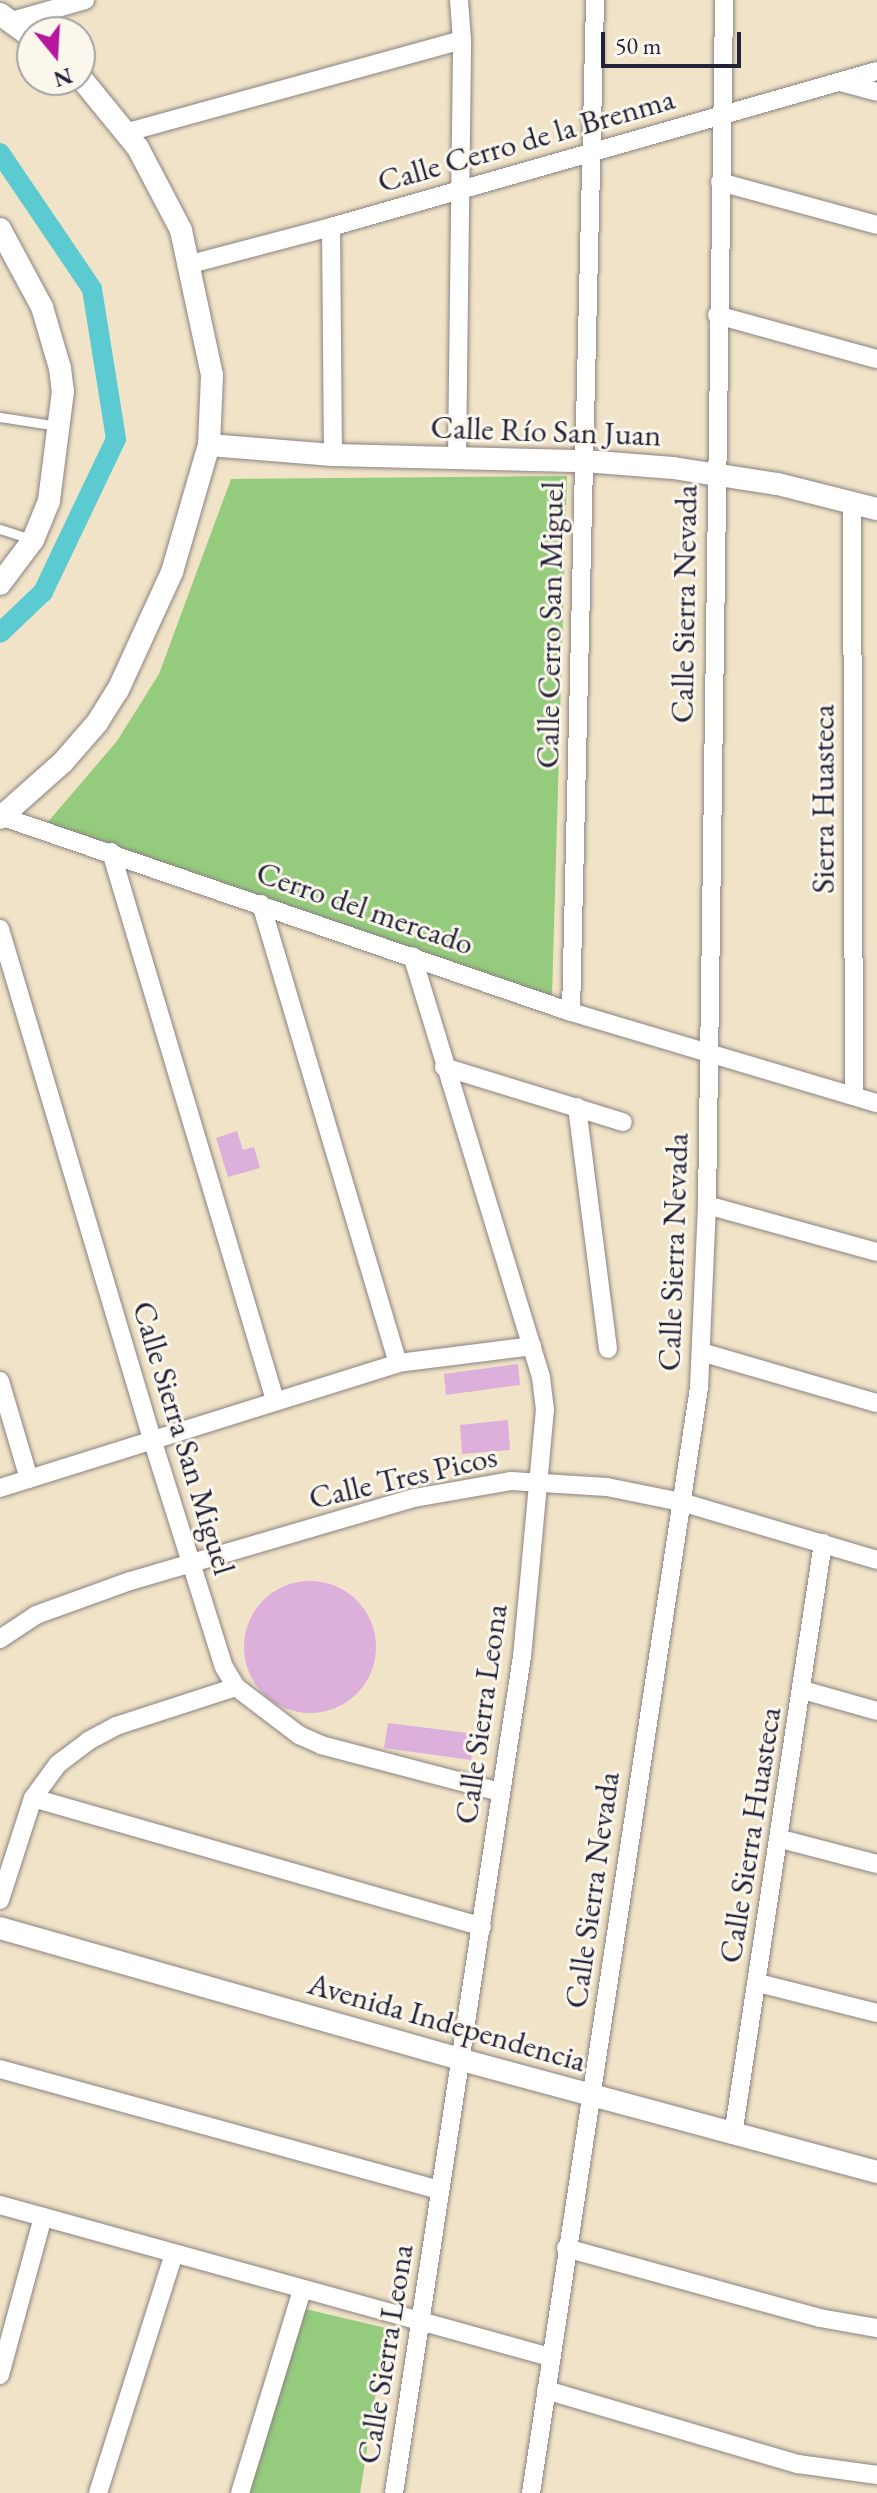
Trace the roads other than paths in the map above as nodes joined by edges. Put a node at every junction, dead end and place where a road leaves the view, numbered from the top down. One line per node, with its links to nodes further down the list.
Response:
1 (85, 0): 5 (street)
2 (459, 0): 6 (street)
3 (595, 0): 13 (street, Calle Cerro San Miguel)
4 (724, 0): 11 (street, Calle Sierra Nevada)
5 (6, 17)
6 (462, 40): 12 (street); 15 (street)
7 (877, 71): 8 (street, Calle Cerro de la Brenma)
8 (840, 82): 9 (street); 11 (street, Calle Cerro de la Brenma)
9 (877, 92)
10 (96, 95): 12 (street)
11 (722, 115): 13 (street, Calle Cerro de la Brenma); 14 (street, Calle Sierra Nevada)
12 (128, 132): 19 (street)
13 (593, 152): 15 (street, Calle Cerro de la Brenma); 27 (street, Calle Cerro San Miguel)
14 (720, 182): 16 (street); 20 (street, Calle Sierra Nevada)
15 (459, 188): 17 (street, Calle Cerro de la Brenma); 26 (street)
16 (877, 225)
17 (331, 227): 19 (street, Calle Cerro de la Brenma); 25 (street)
18 (0, 229): 23 (street)
19 (191, 264): 24 (street)
20 (717, 315): 21 (street); 28 (street, Calle Sierra Nevada)
21 (877, 359)
22 (0, 417): 23 (lane)
23 (61, 426): 32 (street)
24 (209, 445): 25 (street, Calle Río San Juan); 34 (street)
25 (333, 455): 26 (street, Calle Río San Juan)
26 (457, 458): 27 (street, Calle Río San Juan)
27 (584, 461): 28 (street, Calle Río San Juan); 40 (street, Calle Cerro San Miguel)
28 (716, 474): 29 (street, Calle Río San Juan); 41 (street, Calle Sierra Nevada)
29 (852, 502): 30 (street, Calle Río San Juan); 43 (street, Sierra Huasteca)
30 (877, 509)
31 (0, 529): 32 (lane)
32 (33, 540): 33 (street)
33 (0, 584)
34 (2, 818): 35 (street, Cerro del mercado)
35 (111, 852): 36 (street, Cerro del mercado); 54 (street)
36 (261, 904): 38 (street, Cerro del mercado); 52 (street)
37 (0, 929): 39 (street, Calle Sierra San Miguel)
38 (412, 956): 40 (street, Cerro del mercado); 42 (street, Calle Sierra Leona)
39 (6, 972): 56 (street, Calle Sierra San Miguel)
40 (571, 1012): 41 (street, Cerro del mercado)
41 (708, 1055): 43 (street, Cerro del mercado); 47 (street, Calle Sierra Nevada)
42 (444, 1067): 45 (street); 49 (street, Calle Sierra Leona)
43 (854, 1096): 44 (street, Cerro del mercado)
44 (877, 1103)
45 (577, 1107): 46 (street); 50 (street)
46 (623, 1122)
47 (707, 1205): 48 (street); 51 (street, Calle Sierra Nevada)
48 (877, 1252)
49 (532, 1346): 52 (street); 58 (street, Calle Sierra Leona)
50 (608, 1349)
51 (701, 1352): 55 (street); 60 (street, Calle Sierra Nevada)
52 (398, 1363): 54 (street)
53 (0, 1381): 57 (street)
54 (275, 1400): 56 (street)
55 (877, 1403)
56 (152, 1439): 57 (street); 63 (street, Calle Sierra San Miguel)
57 (29, 1479): 59 (street)
58 (538, 1480): 60 (street, Calle Tres Picos); 63 (street, Calle Tres Picos); 68 (street, Calle Sierra Leona)
59 (0, 1488)
60 (681, 1502): 61 (street, Calle Tres Picos); 79 (street, Calle Sierra Nevada)
61 (823, 1543): 62 (street, Calle Tres Picos); 66 (street, Calle Sierra Huasteca)
62 (877, 1560)
63 (191, 1563): 64 (street, Calle Tres Picos); 65 (street, Calle Sierra San Miguel)
64 (0, 1639)
65 (236, 1687): 68 (street, Calle Sierra San Miguel); 69 (street)
66 (803, 1690): 67 (street); 70 (street, Calle Sierra Huasteca)
67 (877, 1711)
68 (500, 1792): 73 (street, Calle Sierra Leona)
69 (33, 1798): 72 (street); 73 (street)
70 (781, 1839): 71 (street); 75 (street, Calle Sierra Huasteca)
71 (877, 1864)
72 (0, 1900)
73 (482, 1927): 77 (street, Calle Sierra Leona)
74 (0, 1928): 77 (street, Avenida Independencia)
75 (758, 1983): 76 (street); 80 (street, Calle Sierra Huasteca)
76 (877, 2013)
77 (462, 2060): 79 (street, Avenida Independencia); 82 (street, Calle Sierra Leona)
78 (0, 2069): 82 (street)
79 (592, 2096): 80 (street, Avenida Independencia); 85 (street, Calle Sierra Nevada)
80 (733, 2135): 81 (street, Avenida Independencia)
81 (877, 2172)
82 (440, 2190): 88 (street, Calle Sierra Leona)
83 (0, 2205): 84 (street)
84 (43, 2217): 86 (street); 91 (street)
85 (566, 2248): 89 (street); 90 (street, Calle Sierra Nevada)
86 (174, 2254): 87 (street); 94 (street)
87 (302, 2290): 88 (street); 95 (street)
88 (422, 2320): 90 (street); 96 (street, Calle Sierra Leona)
89 (877, 2328)
90 (550, 2357): 92 (street, Calle Sierra Nevada)
91 (0, 2375)
92 (546, 2390): 93 (street); 97 (street, Calle Sierra Nevada)
93 (877, 2475)
94 (98, 2493)
95 (240, 2493)
96 (394, 2493)
97 (531, 2493)

